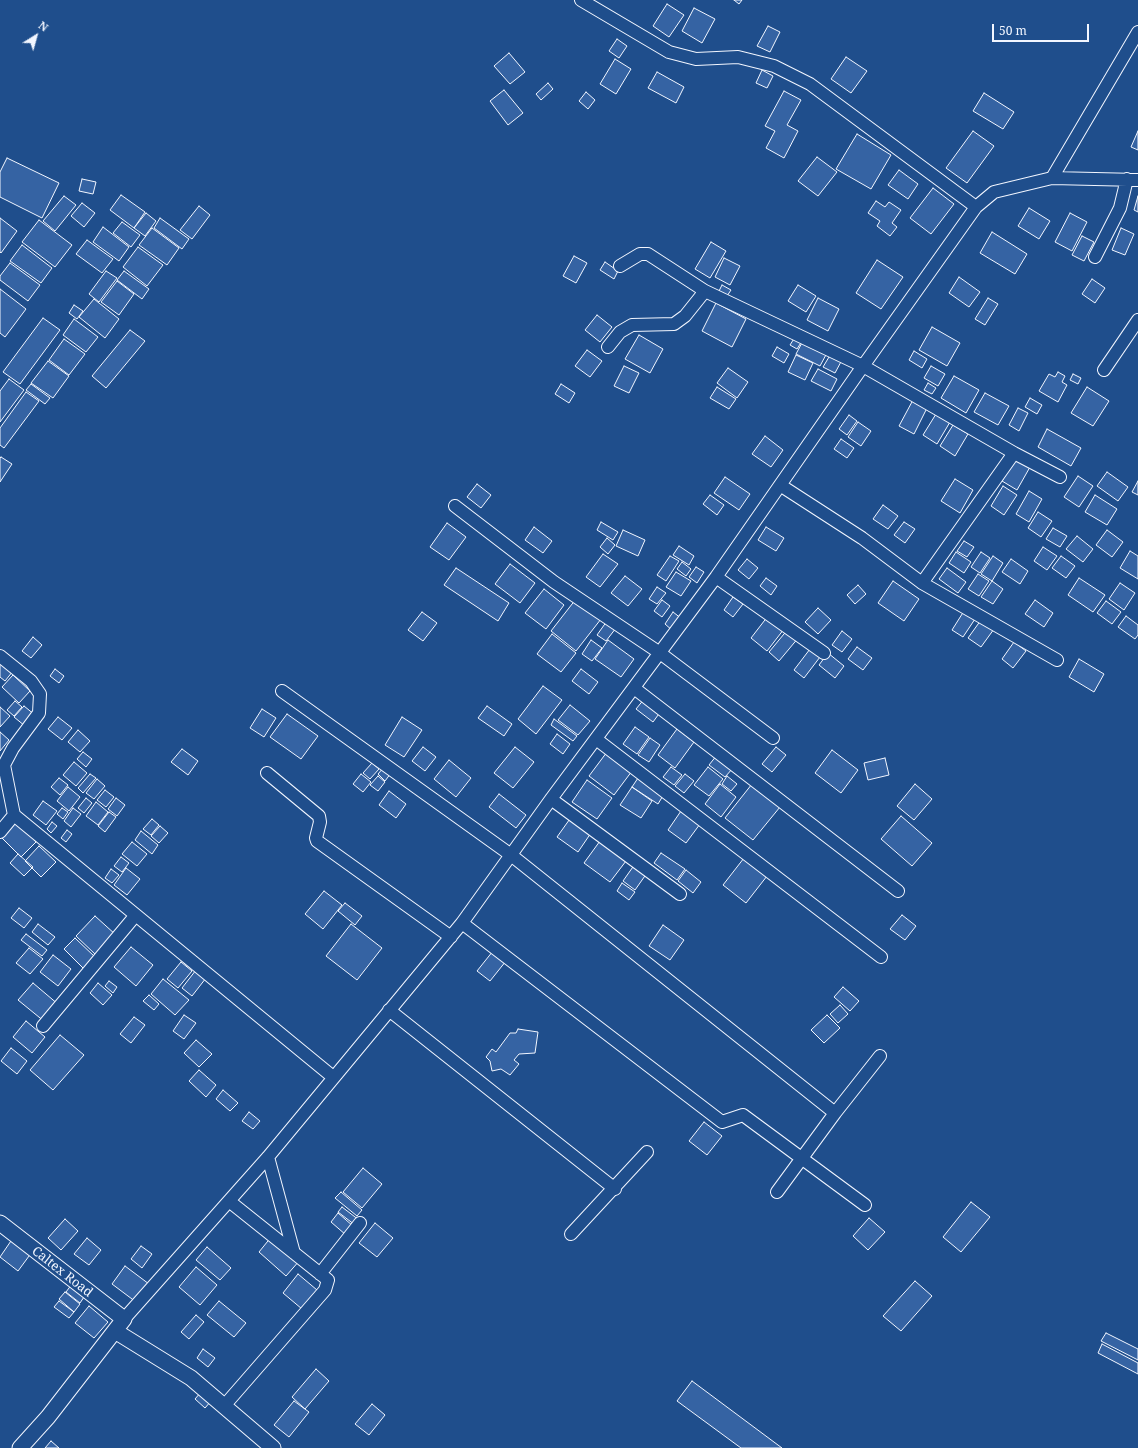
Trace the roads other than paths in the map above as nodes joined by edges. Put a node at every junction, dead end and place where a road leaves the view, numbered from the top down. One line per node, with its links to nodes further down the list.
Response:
1 (581, 0): 5 (street)
2 (1138, 32): 3 (street)
3 (1052, 178): 4 (street); 5 (street)
4 (1133, 180): 6 (street)
5 (976, 207): 11 (street)
6 (1095, 257)
7 (620, 266): 8 (street)
8 (705, 291): 10 (street); 11 (street)
9 (1138, 320): 12 (street)
10 (608, 347)
11 (863, 366): 13 (street); 15 (street)
12 (1104, 370)
13 (1014, 453): 14 (street); 18 (street)
14 (1060, 477)
15 (780, 485): 17 (street); 18 (street)
16 (455, 506): 19 (street)
17 (716, 577): 19 (street); 20 (street)
18 (922, 583): 22 (street)
19 (660, 653): 23 (street); 25 (street)
20 (824, 653)
21 (0, 656): 29 (street)
22 (1057, 660)
23 (634, 688): 26 (street); 32 (street)
24 (282, 691): 31 (street)
25 (773, 738)
26 (596, 739): 28 (street); 37 (street)
27 (266, 773): 36 (street)
28 (551, 799): 31 (street); 33 (street)
29 (14, 815): 30 (street); 34 (street)
30 (0, 832)
31 (511, 855): 35 (street); 42 (street)
32 (898, 891)
33 (680, 894)
34 (135, 916): 39 (street); 41 (street)
35 (462, 923): 36 (street); 45 (street)
36 (450, 937): 38 (street)
37 (881, 957)
38 (389, 1010): 41 (street); 46 (street)
39 (43, 1026)
40 (880, 1056): 42 (street)
41 (333, 1078): 44 (street)
42 (835, 1113): 45 (street)
43 (647, 1152): 46 (street)
44 (268, 1157): 48 (street); 53 (street)
45 (802, 1158): 47 (street); 49 (street)
46 (615, 1189): 52 (street)
47 (777, 1192)
48 (229, 1201): 53 (street); 55 (street)
49 (865, 1204)
50 (0, 1223): 55 (street, Caltex Road)
51 (360, 1223): 54 (street)
52 (571, 1234)
53 (294, 1253): 54 (street)
54 (320, 1274): 57 (street)
55 (124, 1319): 56 (street)
56 (115, 1331): 57 (street); 58 (street)
57 (224, 1406): 59 (street)
58 (20, 1448)
59 (273, 1448)

